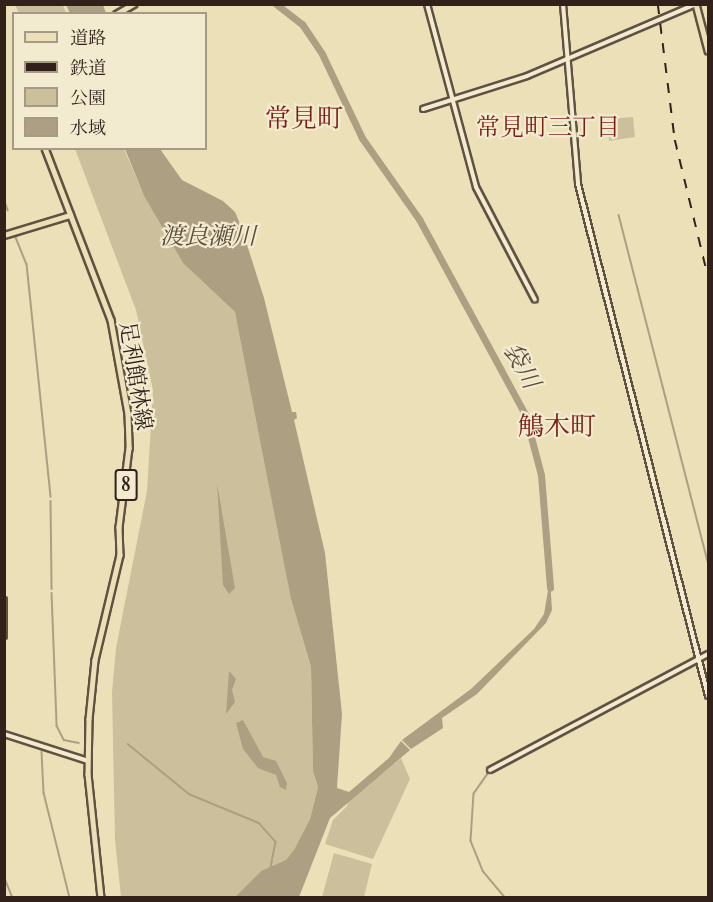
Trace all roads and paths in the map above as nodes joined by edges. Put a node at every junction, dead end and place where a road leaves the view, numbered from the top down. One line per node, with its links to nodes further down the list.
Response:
1 (133, 4): 5 (main road)
2 (426, 4): 8 (street)
3 (563, 4): 7 (street)
4 (696, 4): 6 (main road); 7 (street)
5 (119, 12)
6 (708, 50)
7 (567, 60): 8 (street); 17 (street)
8 (451, 100): 9 (street); 13 (street)
9 (423, 109)
10 (46, 150): 11 (main road, 足利館林線 / 8)
11 (70, 215): 12 (main road); 20 (main road, 足利館林線 / 8)
12 (4, 235)
13 (535, 300)
14 (4, 600): 15 (street)
15 (4, 636)
16 (708, 654): 17 (street)
17 (699, 659): 18 (street); 21 (street)
18 (708, 696)
19 (4, 734): 20 (street)
20 (88, 761): 22 (main road, 8)
21 (490, 770)
22 (101, 897)

